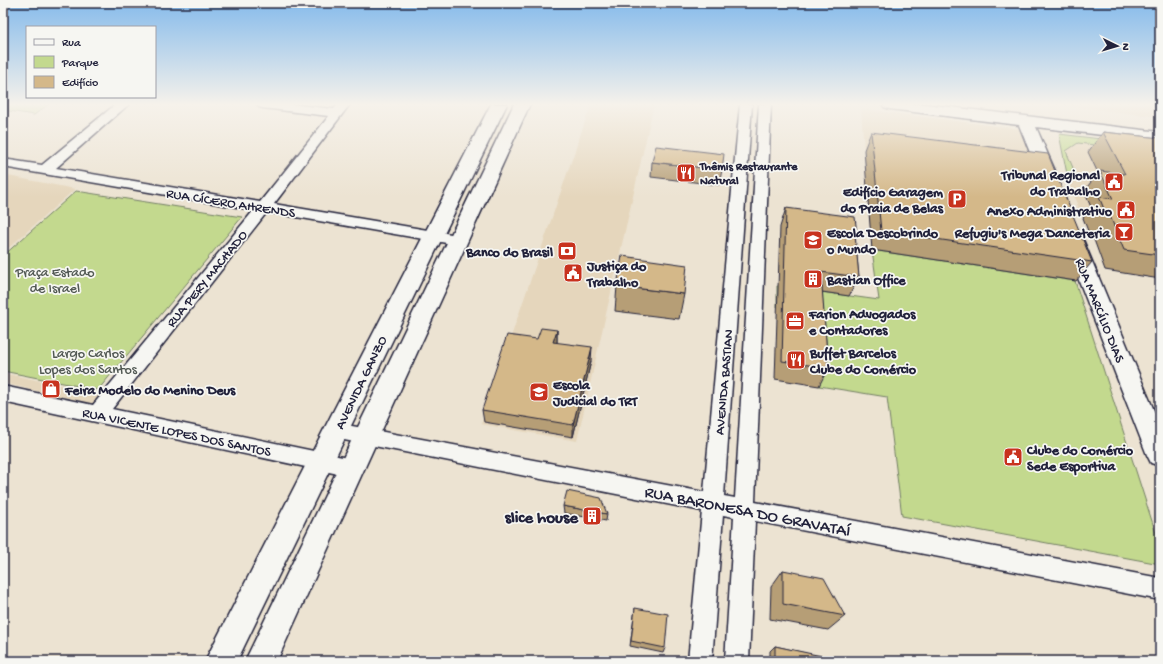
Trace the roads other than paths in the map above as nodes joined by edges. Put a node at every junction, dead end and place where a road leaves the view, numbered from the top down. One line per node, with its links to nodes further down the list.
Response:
1 (86, 135): 14 (street)
2 (319, 135): 17 (street, RUA PERY MACHADO)
3 (484, 135): 10 (street, AVENIDA GANZO)
4 (508, 135): 11 (street, AVENIDA GANZO)
5 (744, 135): 13 (street, AVENIDA BASTIAN)
6 (763, 135): 15 (street, AVENIDA BASTIAN)
7 (1031, 135): 16 (street)
8 (1144, 135): 9 (street)
9 (1160, 137)
10 (482, 138): 11 (street); 19 (street, AVENIDA GANZO)
11 (505, 141): 20 (street, AVENIDA GANZO)
12 (3, 163): 14 (street, RUA CÍCERO AHRENDS)
13 (741, 169): 15 (street); 21 (street, AVENIDA BASTIAN)
14 (45, 170): 17 (street, RUA CÍCERO AHRENDS)
15 (761, 172): 22 (street, AVENIDA BASTIAN)
16 (1057, 198)
17 (264, 207): 19 (street, RUA CÍCERO AHRENDS); 24 (street, RUA PERY MACHADO)
18 (1067, 225): 27 (street, RUA MARCÍLIO DIAS)
19 (433, 235): 20 (street, RUA CÍCERO AHRENDS); 25 (street, AVENIDA GANZO)
20 (458, 240): 26 (street, AVENIDA GANZO)
21 (729, 310): 22 (street); 30 (street, AVENIDA BASTIAN)
22 (754, 314): 31 (street, AVENIDA BASTIAN)
23 (3, 394): 24 (street, RUA VICENTE LOPES DOS SANTOS)
24 (97, 414): 28 (street, RUA VICENTE LOPES DOS SANTOS)
25 (336, 432): 26 (street, RUA BARONESA DO GRAVATAÍ); 28 (street, AVENIDA GANZO)
26 (366, 437): 29 (street, AVENIDA GANZO); 30 (street, RUA BARONESA DO GRAVATAÍ)
27 (1160, 455)
28 (320, 461): 29 (street, RUA VICENTE LOPES DOS SANTOS); 33 (street, AVENIDA GANZO)
29 (352, 468): 34 (street, AVENIDA GANZO)
30 (713, 504): 31 (street, RUA BARONESA DO GRAVATAÍ); 35 (street, AVENIDA BASTIAN)
31 (744, 509): 32 (street, RUA BARONESA DO GRAVATAÍ); 36 (street, AVENIDA BASTIAN)
32 (1160, 589)
33 (221, 661)
34 (261, 661)
35 (700, 661)
36 (736, 661)

